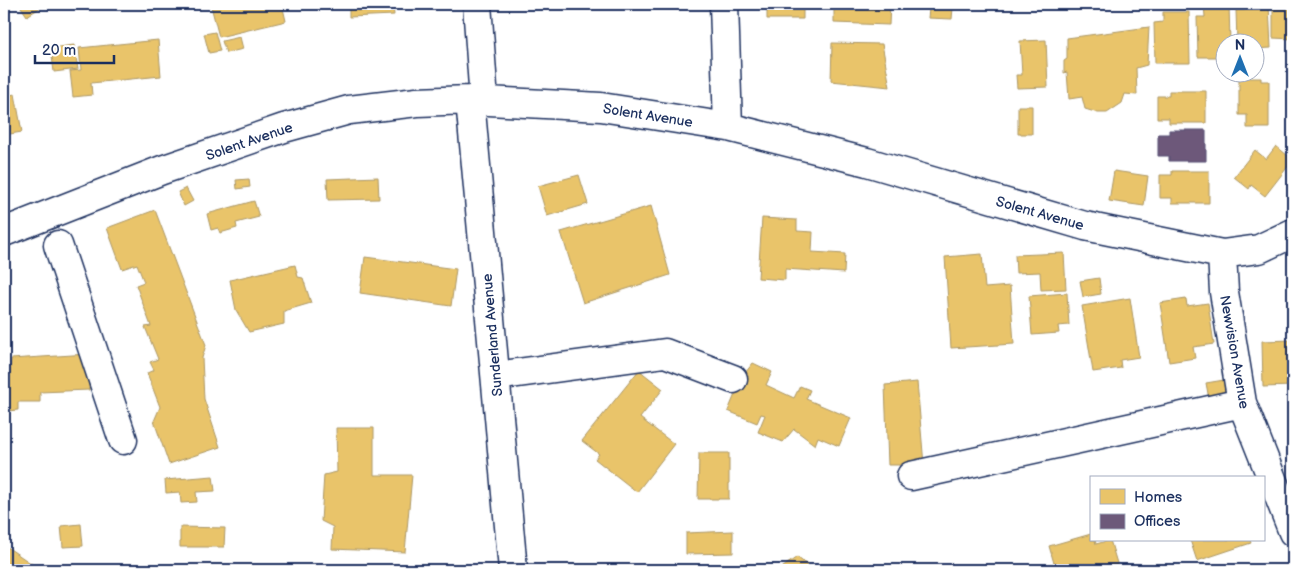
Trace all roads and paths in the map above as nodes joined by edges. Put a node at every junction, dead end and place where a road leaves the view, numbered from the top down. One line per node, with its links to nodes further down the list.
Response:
1 (476, 4): 3 (street, Sunderland Avenue)
2 (724, 4): 4 (street)
3 (477, 101): 4 (street, Solent Avenue); 6 (street, Solent Avenue); 9 (street, Sunderland Avenue)
4 (728, 127): 8 (street, Solent Avenue)
5 (4, 232): 6 (street, Solent Avenue)
6 (53, 233): 12 (street)
7 (1293, 233): 8 (street, Solent Avenue)
8 (1222, 254): 11 (street, Newvision Avenue)
9 (496, 376): 10 (street); 15 (street, Sunderland Avenue)
10 (733, 379)
11 (1242, 403): 13 (street); 14 (street, Newvision Avenue)
12 (123, 440)
13 (911, 476)
14 (1293, 532)
15 (513, 570)

